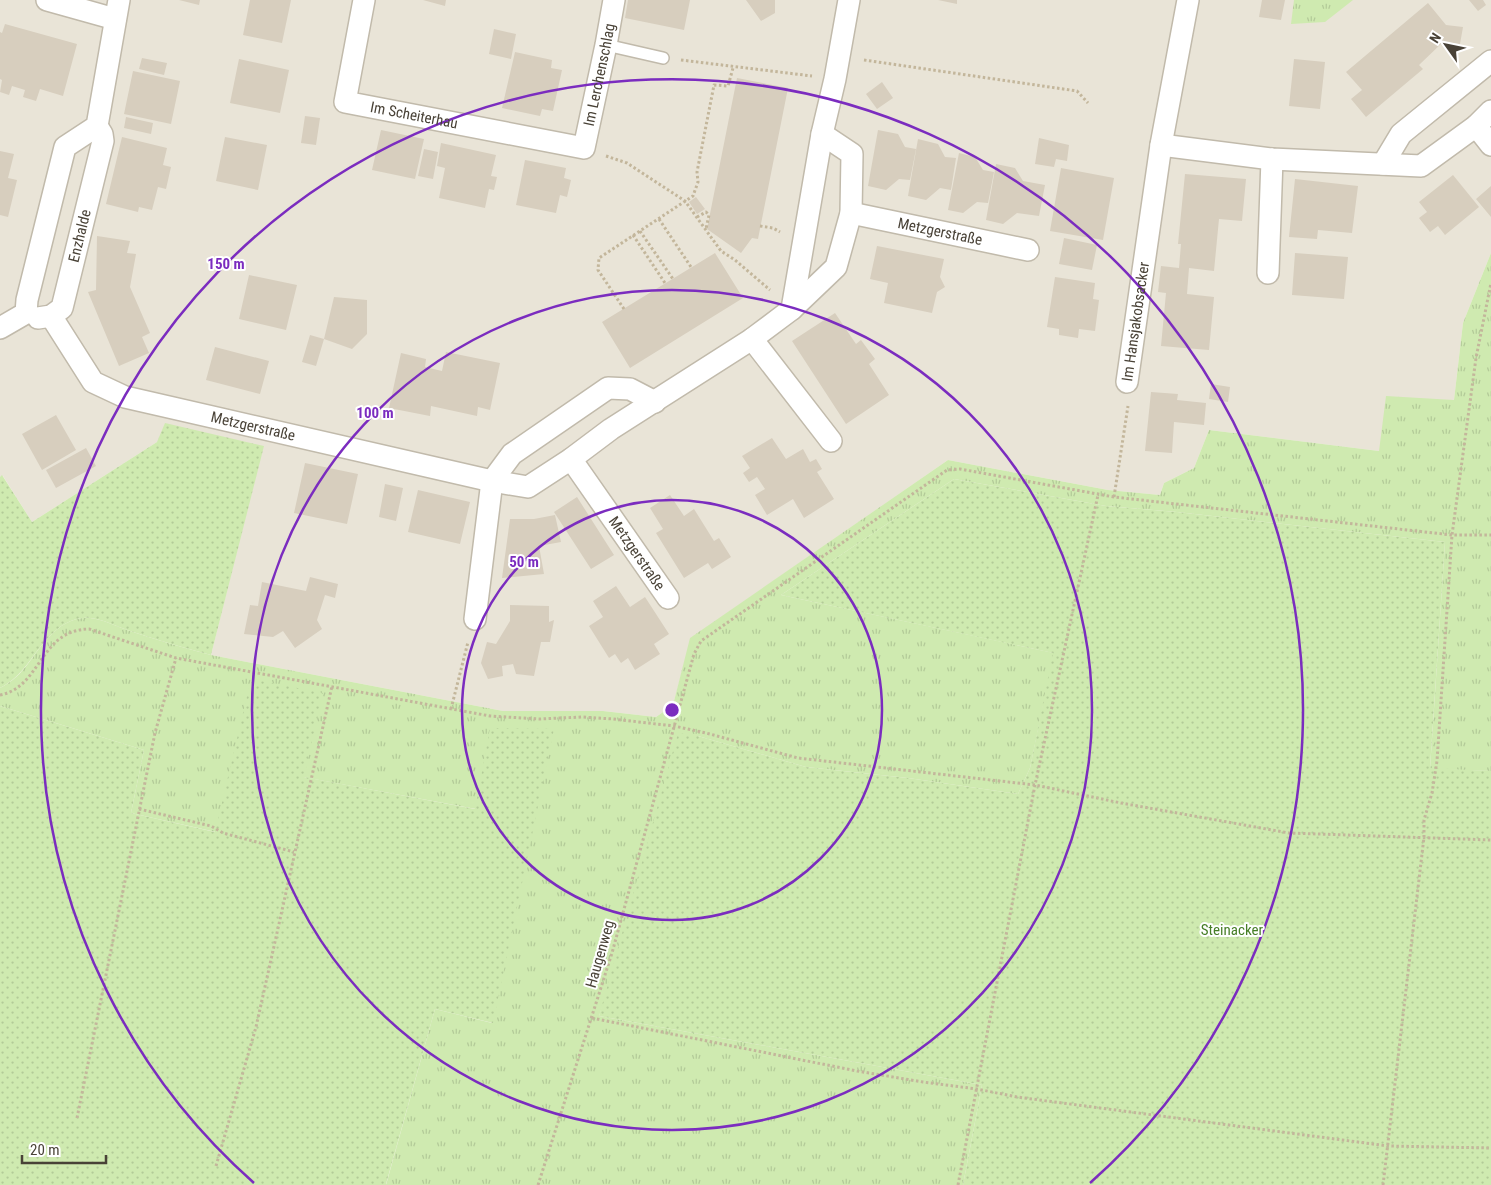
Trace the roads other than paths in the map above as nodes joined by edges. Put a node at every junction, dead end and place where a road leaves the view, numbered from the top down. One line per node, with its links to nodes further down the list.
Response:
1 (47, 0): 6 (street)
2 (364, 0): 16 (street, Im Scheiterhau)
3 (614, 0): 7 (street, Im Lerchenschlag)
4 (849, 0): 13 (street)
5 (1188, 0): 14 (street, Im Hansjakobsacker)
6 (117, 9): 11 (street, Enzhalde)
7 (606, 45): 8 (lane); 16 (street, Im Lerchenschlag)
8 (663, 58)
9 (1491, 61): 18 (street)
10 (1491, 111): 12 (street)
11 (97, 126): 23 (street); 24 (street, Enzhalde)
12 (1476, 126): 15 (street); 18 (street)
13 (822, 134): 19 (street, Metzgerstraße); 22 (street)
14 (1161, 145): 17 (street); 27 (street, Im Hansjakobsacker)
15 (1491, 145)
16 (584, 148)
17 (1272, 159): 18 (street); 21 (street)
18 (1383, 164)
19 (852, 213): 20 (street, Metzgerstraße); 22 (street, Metzgerstraße)
20 (1028, 250)
21 (1268, 273)
22 (792, 309): 26 (street, Metzgerstraße)
23 (26, 313): 24 (street); 25 (street)
24 (51, 316): 31 (street, Metzgerstraße)
25 (0, 328)
26 (752, 339): 28 (street, Metzgerstraße); 29 (street)
27 (1127, 382)
28 (655, 402): 30 (street, Metzgerstraße); 31 (street)
29 (831, 440)
30 (571, 459): 31 (street, Metzgerstraße); 32 (street, Metzgerstraße)
31 (492, 481): 33 (street)
32 (668, 598)
33 (475, 619)

